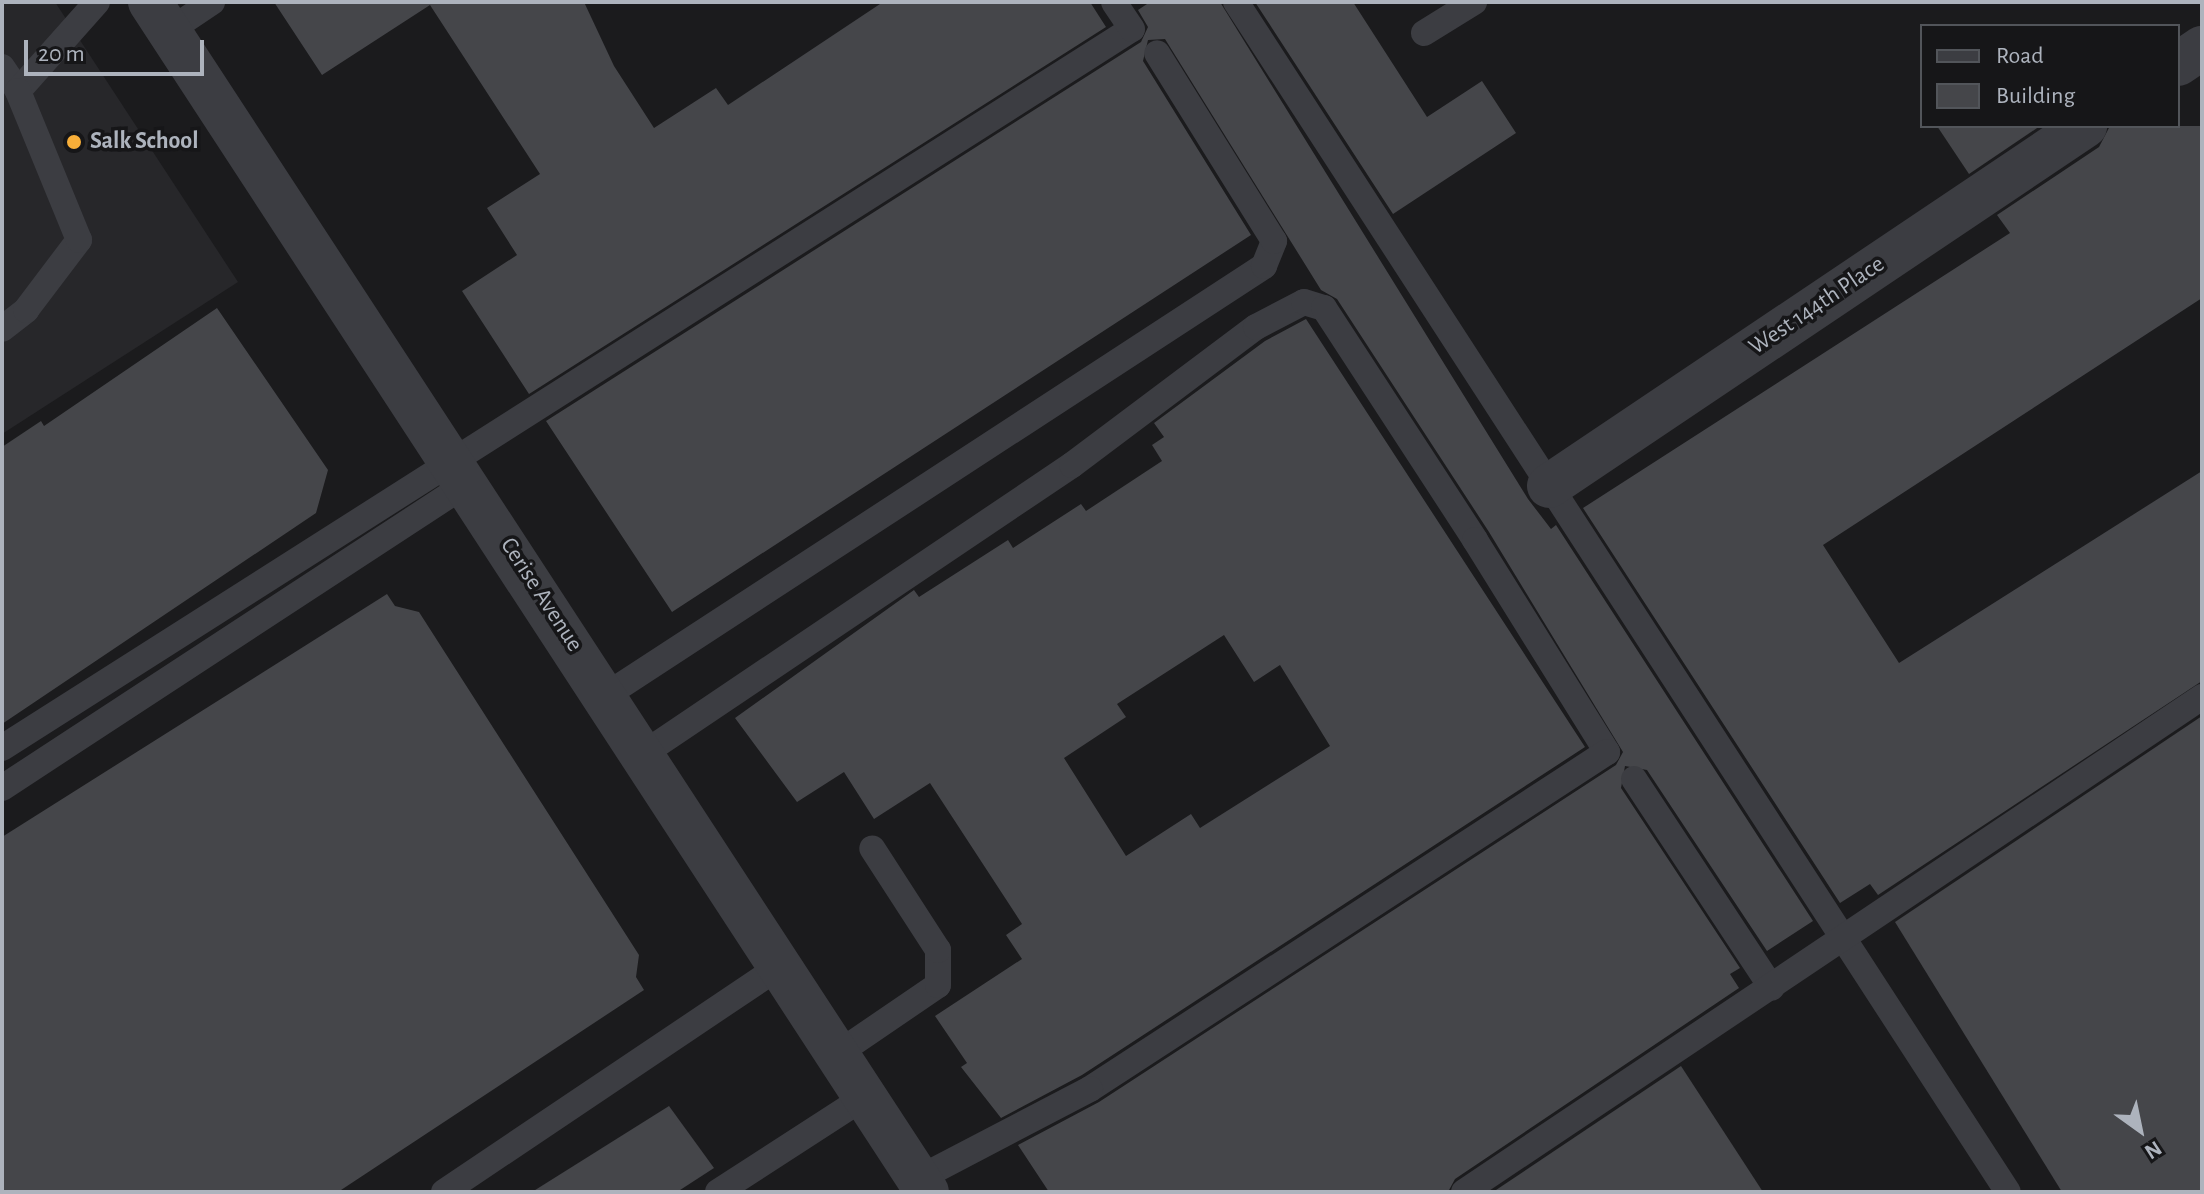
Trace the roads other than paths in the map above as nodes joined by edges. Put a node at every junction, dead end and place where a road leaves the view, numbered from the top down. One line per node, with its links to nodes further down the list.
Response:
1 (97, 2): 12 (lane)
2 (212, 2): 6 (lane)
3 (1114, 2): 15 (lane)
4 (1236, 2): 16 (lane)
5 (1474, 2): 7 (lane)
6 (159, 17): 15 (street, Cerise Avenue)
7 (1424, 33)
8 (2202, 48): 10 (street)
9 (1157, 53): 17 (lane)
10 (2180, 63)
11 (2, 67): 12 (lane)
12 (18, 91): 14 (lane)
13 (2082, 128): 16 (street, West 144th Place)
14 (2, 329)
15 (460, 471): 17 (street, Cerise Avenue); 19 (lane); 22 (lane)
16 (1549, 486): 24 (lane)
17 (605, 696): 20 (street, Cerise Avenue)
18 (2202, 697): 24 (lane)
19 (2, 748)
20 (643, 754): 25 (street, Cerise Avenue); 29 (lane)
21 (1634, 779): 26 (lane)
22 (2, 788)
23 (872, 848): 27 (lane)
24 (1842, 934): 26 (lane); 33 (lane)
25 (780, 966): 27 (street, Cerise Avenue); 30 (lane)
26 (1772, 988): 32 (lane)
27 (837, 1054): 28 (street, Cerise Avenue)
28 (865, 1097): 29 (street, Cerise Avenue); 31 (lane)
29 (922, 1186)
30 (444, 1192)
31 (718, 1192)
32 (1464, 1192)
33 (2008, 1192)

